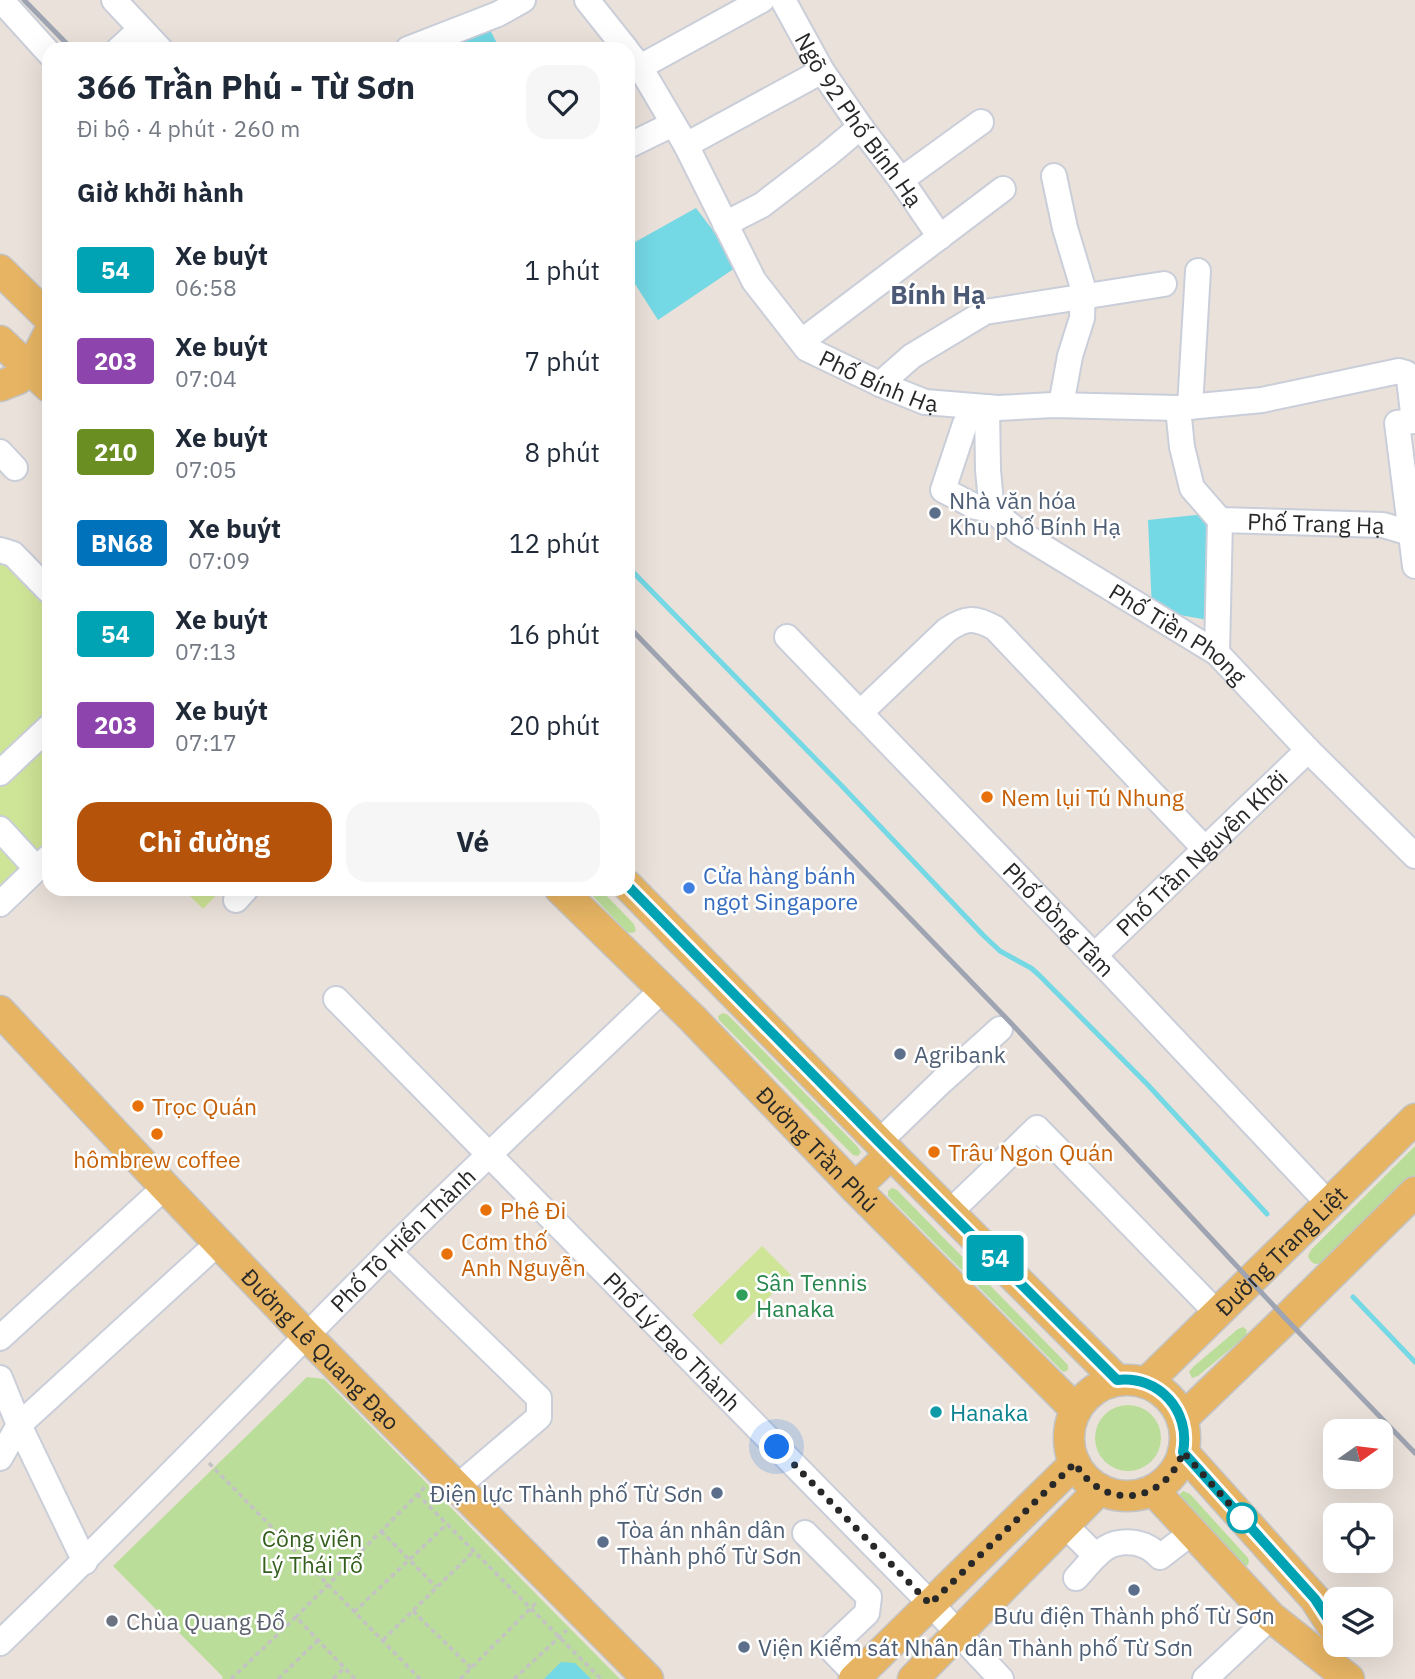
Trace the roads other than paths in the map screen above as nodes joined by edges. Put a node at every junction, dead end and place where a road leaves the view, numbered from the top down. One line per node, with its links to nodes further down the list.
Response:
1 (1, 0): 12 (street)
2 (114, 0): 7 (street)
3 (523, 0): 10 (street)
4 (587, 0): 11 (street, Phố Bính Hạ)
5 (762, 0): 13 (street)
6 (783, 0): 15 (street, Ngõ 92 Phố Bính Hạ)
7 (141, 29): 8 (street); 9 (street)
8 (127, 42)
9 (153, 42)
10 (426, 42)
11 (620, 42)
12 (42, 45)
13 (635, 54)
14 (635, 62): 17 (street, Phố Bính Hạ)
15 (822, 71): 18 (street, Ngõ 92 Phố Bính Hạ); 20 (street)
16 (981, 122): 22 (street)
17 (673, 124): 19 (street); 20 (street, Phố Bính Hạ)
18 (862, 129): 22 (street, Ngõ 92 Phố Bính Hạ); 24 (street)
19 (635, 143)
20 (686, 145): 24 (street, Phố Bính Hạ)
21 (1054, 177): 29 (street)
22 (901, 180): 25 (street, Ngõ 92 Phố Bính Hạ)
23 (1003, 189): 25 (street)
24 (725, 224): 32 (street, Phố Bính Hạ)
25 (940, 237): 32 (street)
26 (0, 270): 30 (main road)
27 (1198, 271): 38 (street)
28 (1164, 284): 29 (street)
29 (1083, 296): 34 (street); 36 (street)
30 (42, 311)
31 (0, 341): 33 (main road)
32 (802, 341): 34 (street, Phố Bính Hạ)
33 (40, 379): 35 (main road)
34 (880, 384): 37 (street, Phố Bính Hạ)
35 (0, 386)
36 (1061, 405): 37 (street, Phố Bính Hạ); 38 (street, Phố Bính Hạ)
37 (987, 407): 41 (street)
38 (1184, 407): 39 (street, Phố Bính Hạ); 42 (street)
39 (1414, 421): 43 (street, Phố Trang Hạ)
40 (965, 424): 41 (street)
41 (996, 511): 48 (street, Phố Tiền Phong)
42 (1220, 520): 43 (street, Phố Trang Hạ); 48 (street)
43 (1413, 533): 45 (street)
44 (0, 550): 46 (street)
45 (1415, 566)
46 (42, 584)
47 (787, 637): 49 (street, Phố Đồng Tâm)
48 (1217, 653): 51 (street, Phố Tiền Phong)
49 (860, 713): 54 (street); 62 (street, Phố Đồng Tâm)
50 (42, 734): 52 (street)
51 (1308, 750): 54 (street, Phố Trần Nguyên Khởi); 55 (street, Phố Tiền Phong)
52 (0, 773)
53 (0, 829): 56 (street)
54 (1205, 849): 62 (street, Phố Trần Nguyên Khởi)
55 (1415, 856)
56 (42, 862)
57 (42, 864): 58 (street)
58 (4, 891)
59 (635, 893): 61 (main road)
60 (567, 896): 63 (main road, Đường Trần Phú)
61 (697, 955): 63 (main road); 68 (main road)
62 (1094, 956): 73 (street, Phố Đồng Tâm)
63 (663, 989): 69 (street, Phố Tô Hiến Thành); 71 (main road, Đường Trần Phú)
64 (336, 999): 69 (street, Phố Lý Đạo Thành)
65 (0, 1011): 70 (main road, Đường Lê Quang Đạo)
66 (1000, 1029): 68 (street)
67 (1415, 1119): 73 (main road, Đường Trang Liệt)
68 (885, 1148): 71 (main road); 74 (main road)
69 (489, 1154): 76 (street, Phố Tô Hiến Thành); 98 (street, Phố Lý Đạo Thành)
70 (165, 1187): 75 (main road, Đường Lê Quang Đạo); 79 (street)
71 (855, 1188): 82 (main road, Đường Trần Phú)
72 (1415, 1192): 83 (main road)
73 (1328, 1203): 77 (main road, Đường Trang Liệt)
74 (949, 1213): 77 (street); 81 (main road)
75 (218, 1243): 78 (main road, Đường Lê Quang Đạo); 84 (street)
76 (389, 1252): 78 (street, Phố Tô Hiến Thành); 88 (street)
77 (1217, 1313): 81 (main road, Đường Trang Liệt)
78 (307, 1336): 88 (main road, Đường Lê Quang Đạo); 95 (street, Phố Tô Hiến Thành)
79 (0, 1338)
80 (0, 1378): 84 (street)
81 (1131, 1382): 82 (main road); 83 (main road)
82 (1076, 1410): 87 (main road)
83 (1182, 1419): 85 (main road)
84 (19, 1425): 86 (street); 95 (street)
85 (1183, 1452): 90 (main road); 97 (main road)
86 (0, 1458)
87 (1075, 1463): 89 (main road); 98 (main road)
88 (443, 1485): 107 (main road, Đường Lê Quang Đạo)
89 (1100, 1489): 90 (main road); 91 (main road)
90 (1153, 1490): 93 (main road)
91 (1065, 1525): 94 (street); 101 (main road)
92 (805, 1533): 106 (street)
93 (1191, 1533): 94 (street); 100 (main road)
94 (1097, 1556): 96 (street)
95 (85, 1562): 103 (street, Phố Tô Hiến Thành)
96 (1076, 1578)
97 (1303, 1587): 99 (main road); 100 (main road)
98 (930, 1604): 101 (street, Phố Lý Đạo Thành); 106 (main road)
99 (1323, 1614)
100 (1271, 1617): 104 (main road); 110 (street)
101 (959, 1633): 108 (main road); 109 (street, Phố Lý Đạo Thành)
102 (1323, 1636): 104 (main road)
103 (0, 1643)
104 (1304, 1643): 111 (main road)
105 (1350, 1657): 112 (main road)
106 (856, 1677)
107 (648, 1679)
108 (912, 1679)
109 (1001, 1679)
110 (1205, 1679)
111 (1349, 1679)
112 (1362, 1679)

